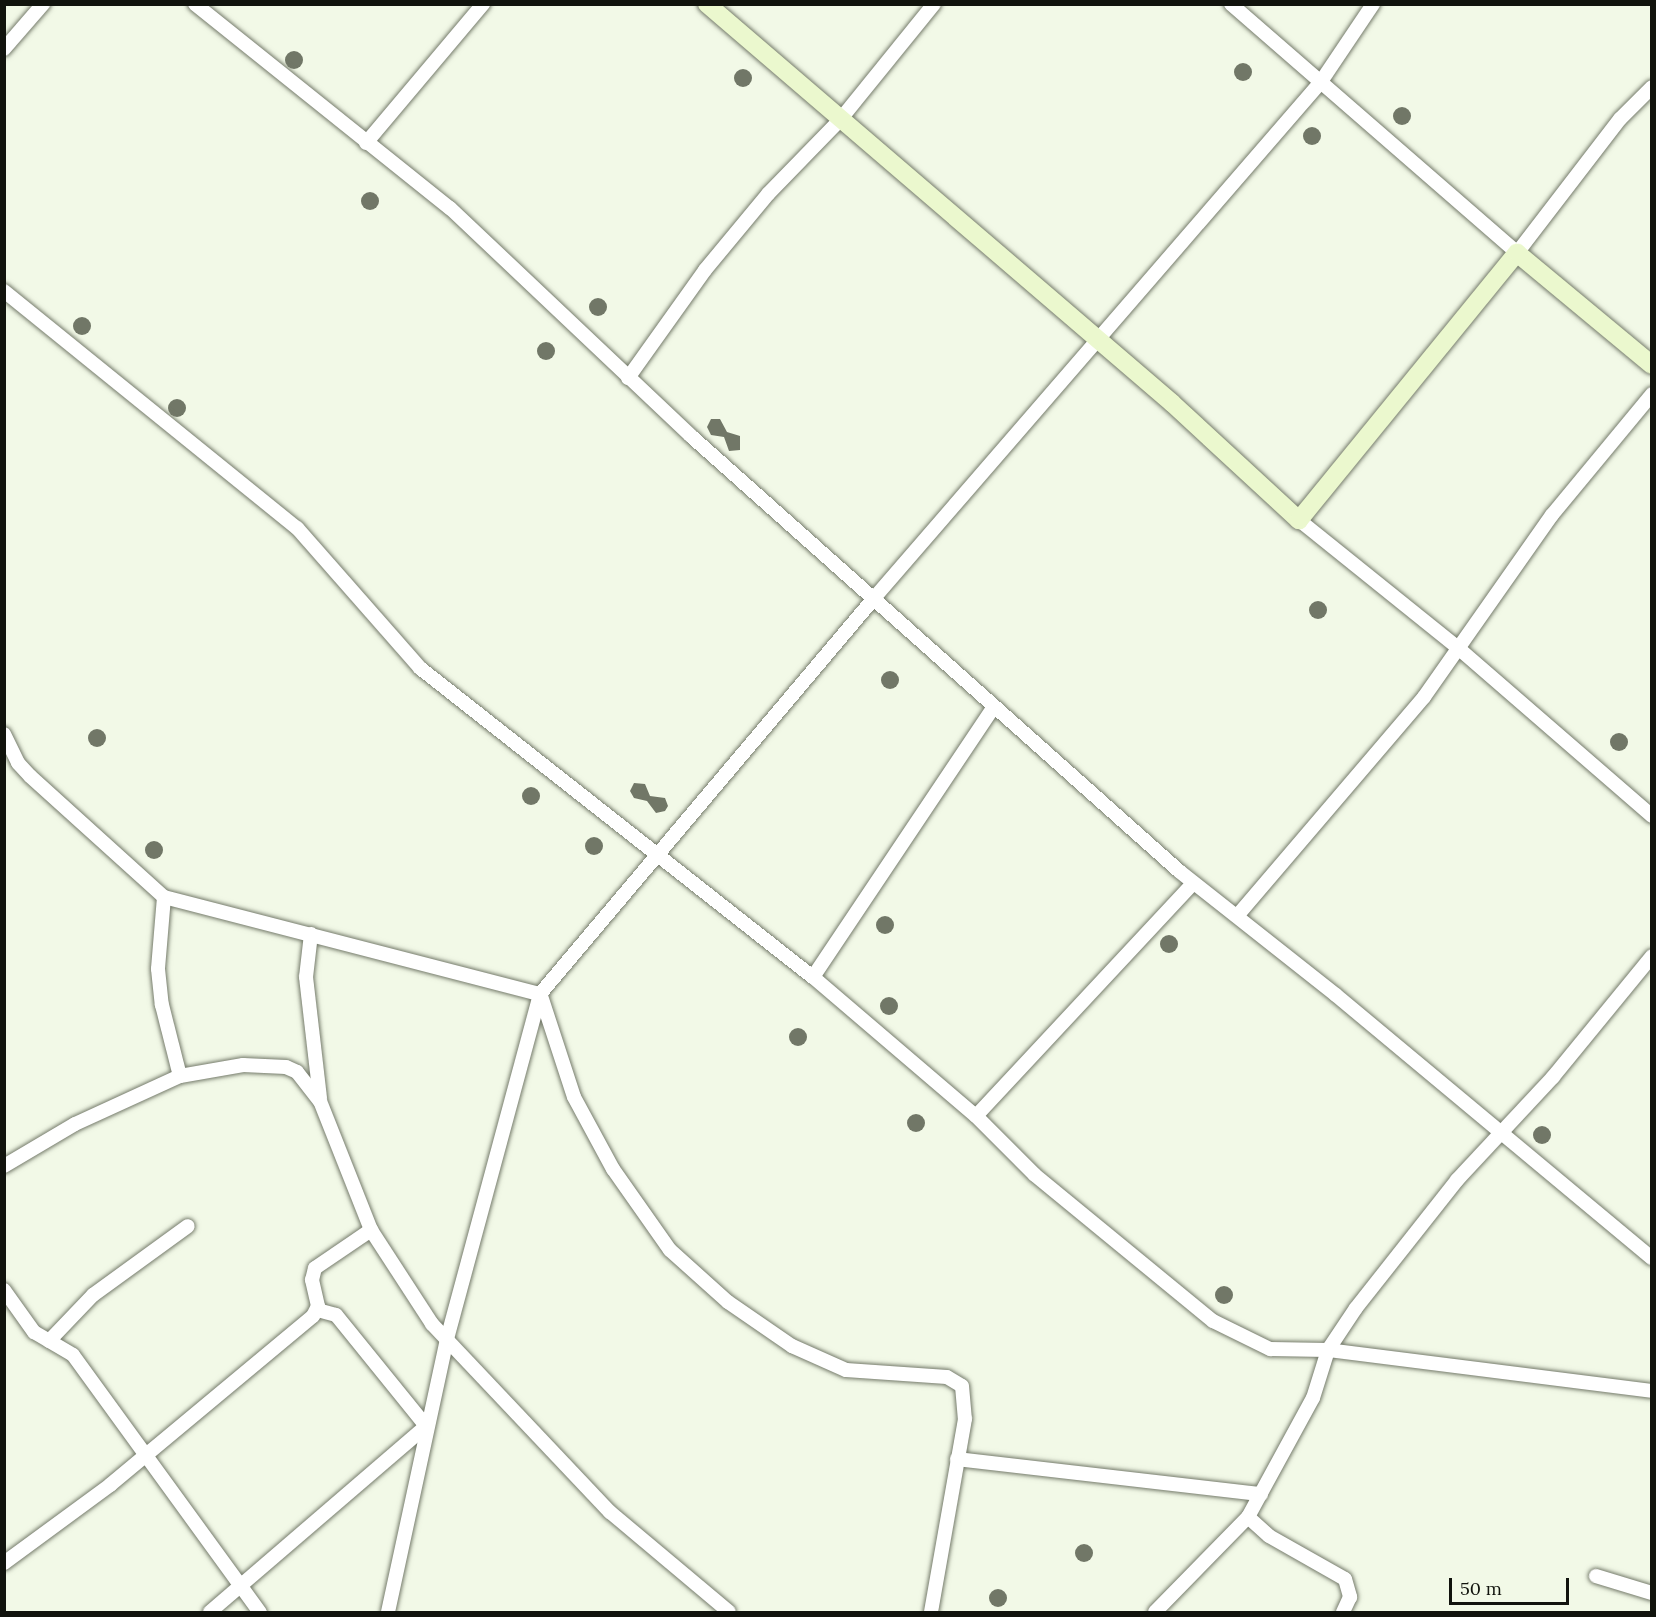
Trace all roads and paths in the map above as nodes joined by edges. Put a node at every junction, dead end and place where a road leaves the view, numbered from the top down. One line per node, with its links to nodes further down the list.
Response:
1 (43, 4): 8 (street)
2 (195, 4): 12 (street)
3 (483, 4): 12 (street)
4 (707, 4): 11 (street)
5 (934, 4): 11 (street)
6 (1231, 4): 9 (street)
7 (1373, 4): 9 (street)
8 (4, 49)
9 (1320, 82): 13 (street); 15 (street)
10 (1652, 87): 13 (street)
11 (840, 120): 15 (street); 17 (street)
12 (366, 143): 17 (street)
13 (1517, 253): 16 (street); 19 (street)
14 (4, 291): 25 (street)
15 (1096, 342): 19 (street); 20 (street)
16 (1652, 365)
17 (628, 378): 20 (street)
18 (1652, 394): 21 (street)
19 (1299, 520): 21 (street)
20 (875, 597): 22 (street); 25 (street)
21 (1457, 647): 24 (street); 28 (street)
22 (994, 707): 26 (street); 31 (street)
23 (4, 734): 27 (street)
24 (1652, 816)
25 (657, 857): 31 (street); 32 (street)
26 (1193, 883): 28 (street); 35 (street)
27 (164, 897): 29 (street); 33 (street)
28 (1237, 916): 36 (street)
29 (311, 934): 32 (street); 34 (street)
30 (1652, 956): 36 (street)
31 (813, 978): 35 (street)
32 (540, 994): 43 (street); 49 (street)
33 (180, 1076): 34 (street); 37 (street)
34 (321, 1101): 39 (street)
35 (976, 1116): 45 (street)
36 (1503, 1133): 40 (street); 45 (street)
37 (4, 1166)
38 (188, 1226): 44 (street)
39 (371, 1230): 42 (street); 43 (street)
40 (1652, 1258)
41 (4, 1290): 44 (street)
42 (317, 1310): 47 (street); 48 (street)
43 (447, 1339): 47 (street); 59 (street)
44 (49, 1341): 48 (street)
45 (1328, 1350): 46 (street); 50 (street)
46 (1652, 1391)
47 (426, 1426): 54 (street); 58 (street)
48 (144, 1457): 52 (street); 54 (street)
49 (957, 1458): 50 (street); 60 (street)
50 (1261, 1494): 51 (street)
51 (1248, 1517): 61 (street); 62 (street)
52 (4, 1563)
53 (1596, 1576): 55 (street)
54 (237, 1586): 56 (street); 57 (street)
55 (1652, 1593)
56 (210, 1612)
57 (260, 1612)
58 (388, 1612)
59 (729, 1612)
60 (931, 1612)
61 (1155, 1612)
62 (1343, 1612)

